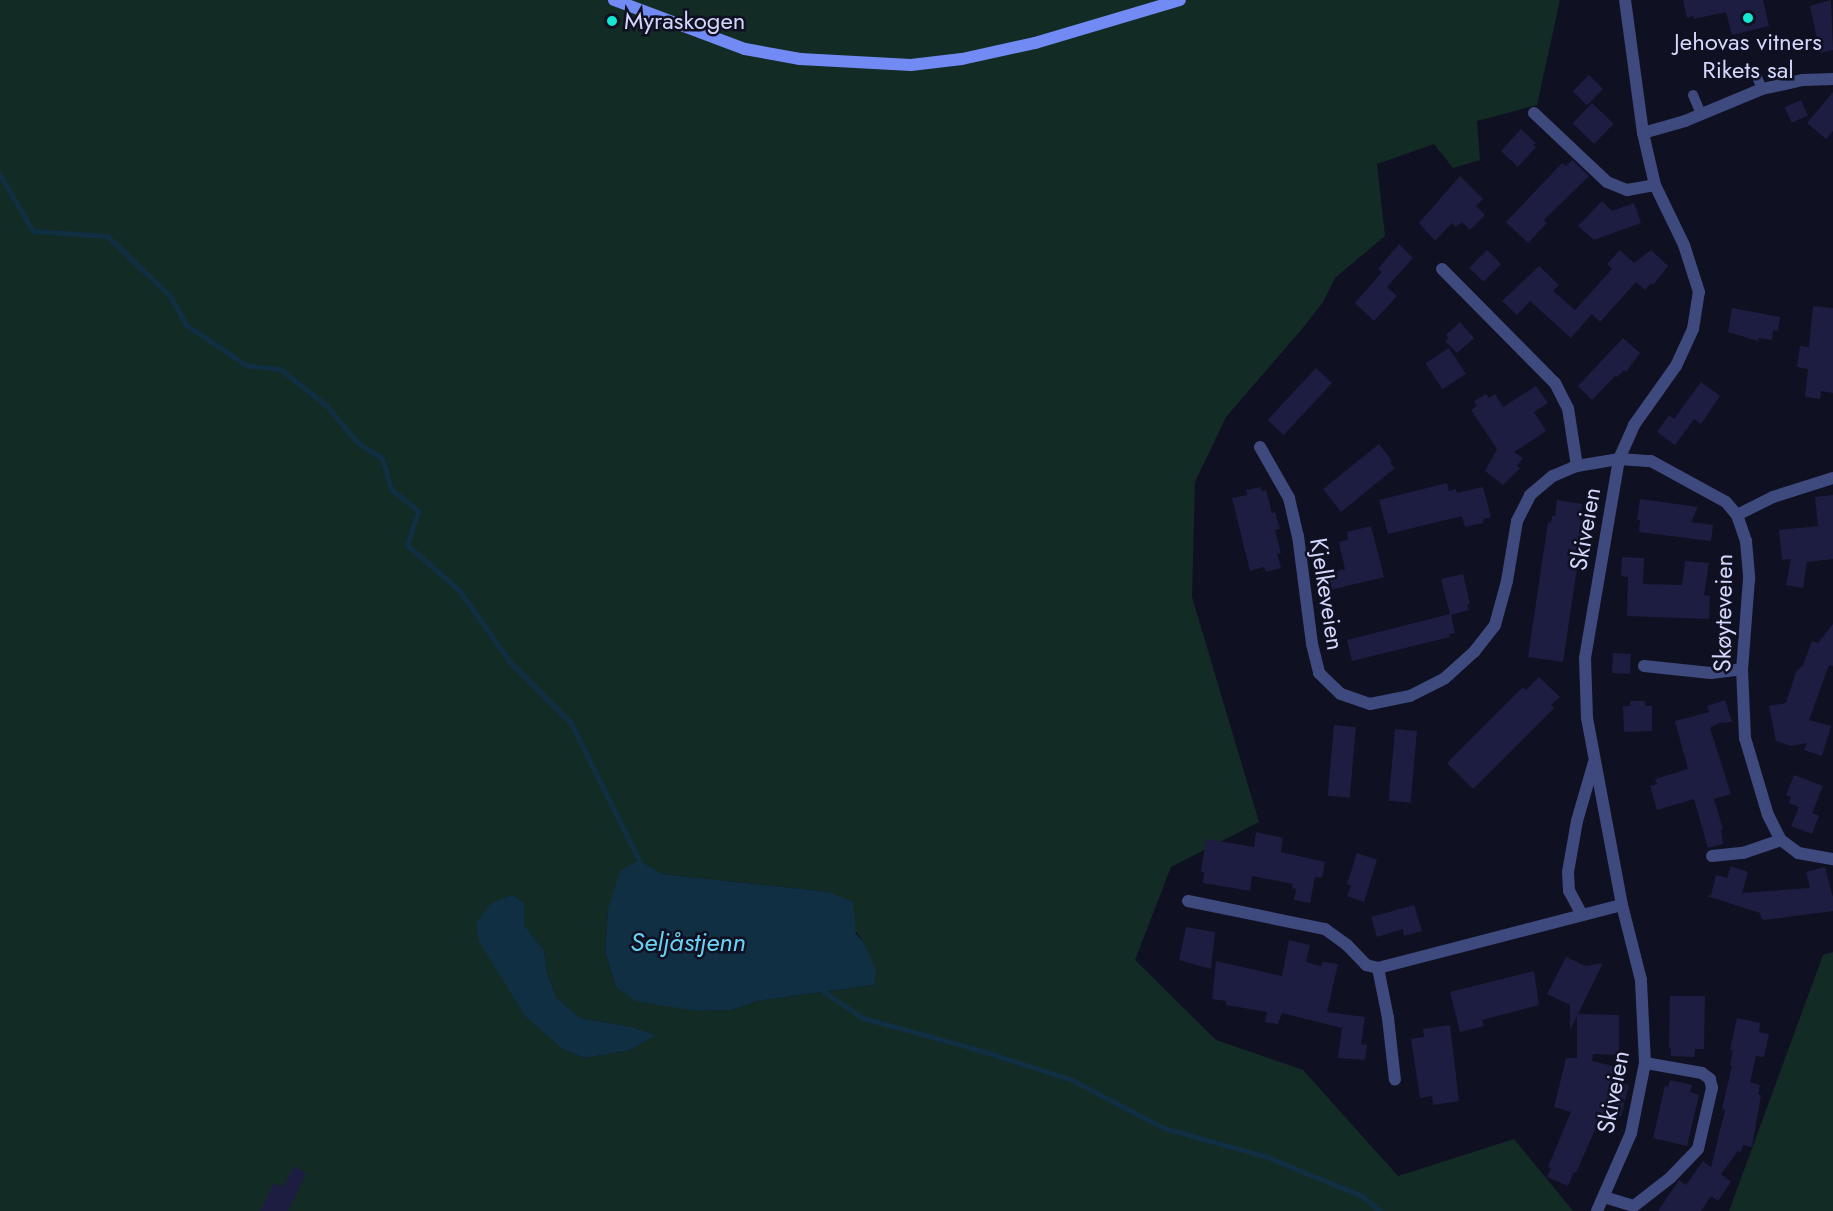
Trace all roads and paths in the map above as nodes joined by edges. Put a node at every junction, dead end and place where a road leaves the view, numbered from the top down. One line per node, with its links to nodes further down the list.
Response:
1 (614, 0): 2 (main road)
2 (1180, 0)
3 (1625, 0): 10 (street, Skiveien)
4 (1755, 72): 6 (lane)
5 (1833, 79): 6 (street)
6 (1762, 89): 9 (street)
7 (1693, 95): 9 (lane)
8 (1534, 113): 11 (street)
9 (1701, 114): 10 (street)
10 (1643, 133): 11 (street, Skiveien)
11 (1656, 185): 14 (street, Skiveien)
12 (1442, 269): 15 (street)
13 (1260, 447): 15 (street, Kjelkeveien)
14 (1619, 459): 15 (street, Kjelkeveien); 17 (street); 20 (street, Skiveien)
15 (1576, 466)
16 (1833, 478): 17 (street)
17 (1737, 515): 19 (street, Skøyteveien)
18 (1644, 666): 19 (street)
19 (1742, 669): 21 (street, Skøyteveien)
20 (1594, 761): 25 (street, Skiveien); 26 (street)
21 (1782, 840): 22 (street); 23 (street)
22 (1712, 856)
23 (1833, 859)
24 (1188, 902): 27 (street)
25 (1622, 905): 26 (street); 28 (street, Skiveien)
26 (1582, 915): 27 (street)
27 (1378, 968): 29 (street)
28 (1645, 1063): 30 (street, Skiveien); 30 (street)
29 (1395, 1080)
30 (1604, 1197): 31 (street, Skiveien)
31 (1597, 1211)

